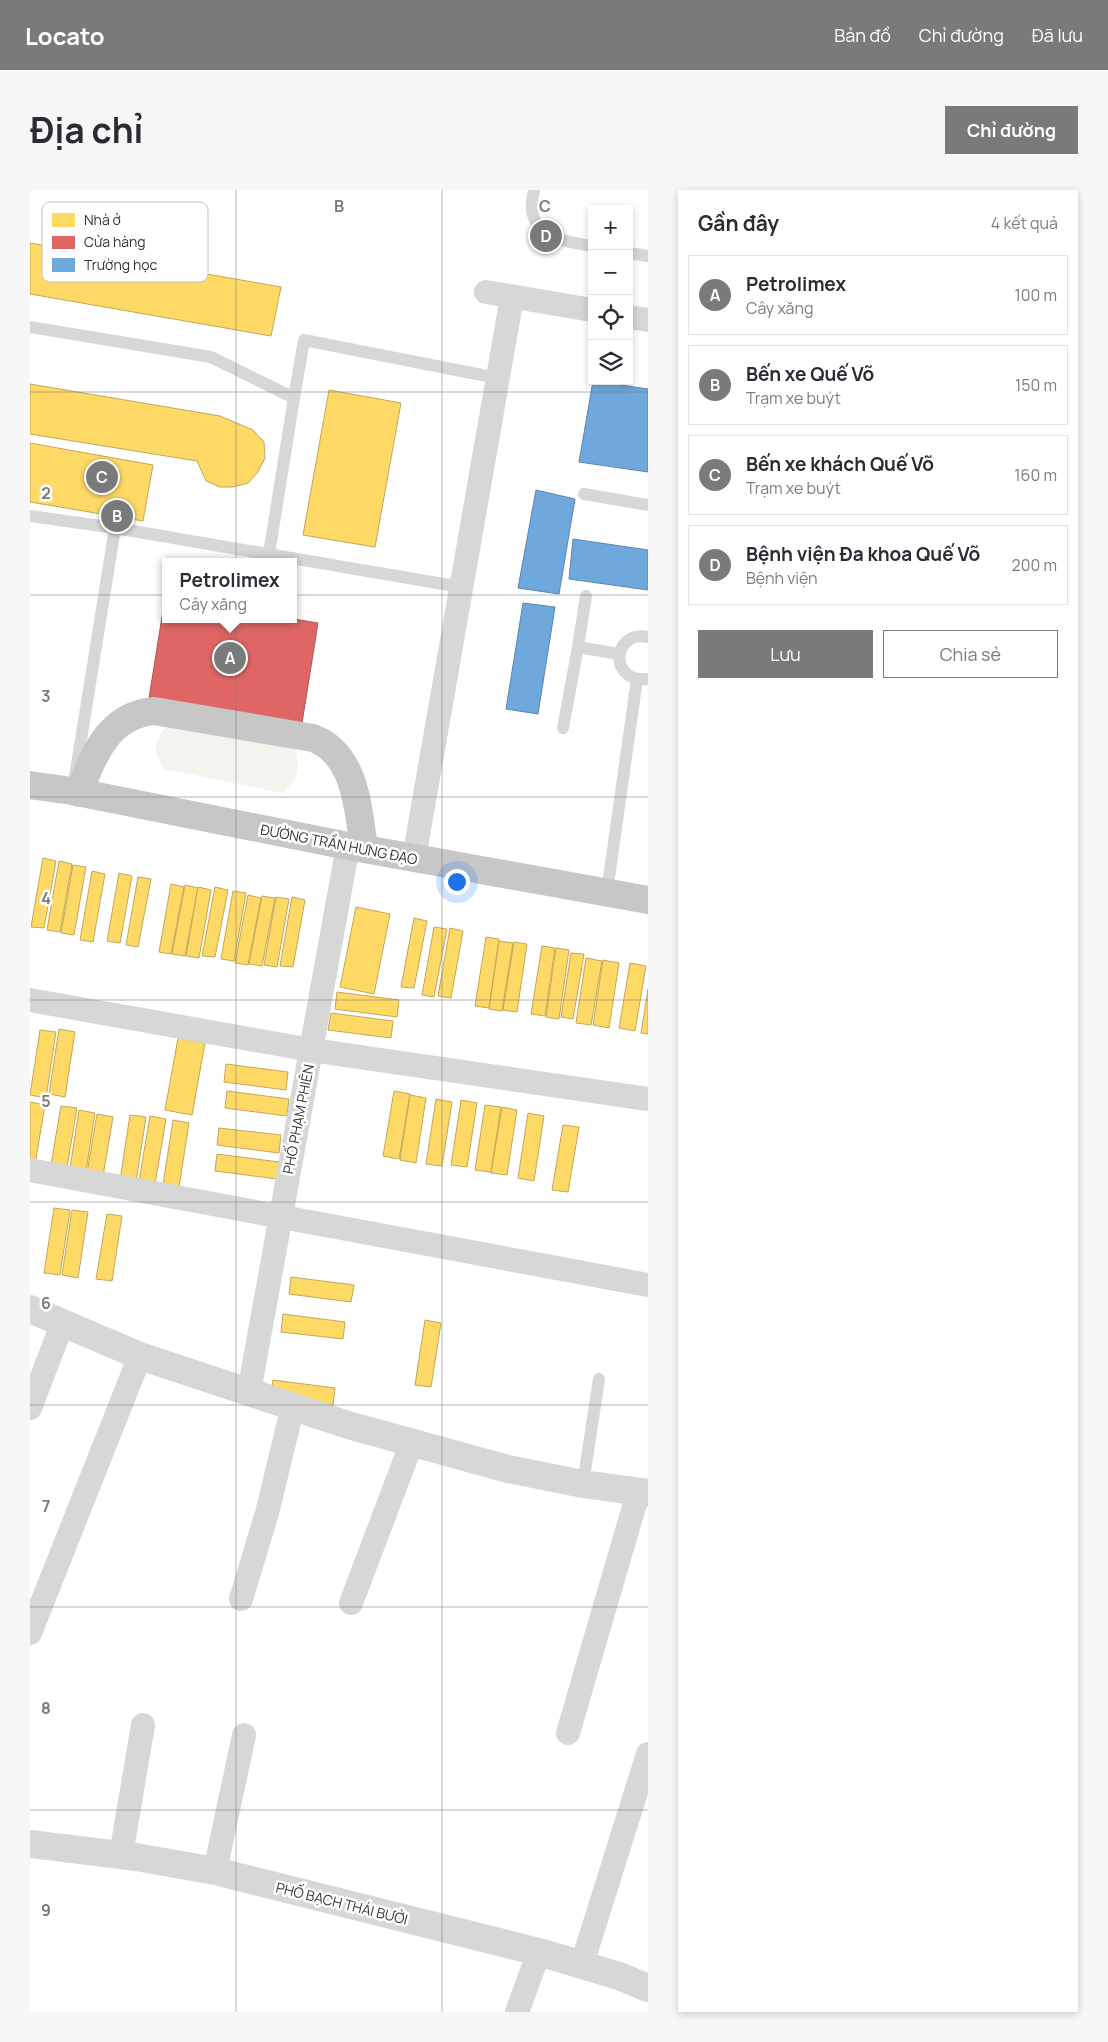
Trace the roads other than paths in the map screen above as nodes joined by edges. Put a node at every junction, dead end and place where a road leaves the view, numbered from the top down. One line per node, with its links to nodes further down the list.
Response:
1 (534, 190): 2 (lane)
2 (588, 245)
3 (633, 254): 4 (lane)
4 (648, 256)
5 (486, 292): 6 (street)
6 (512, 296): 7 (street); 11 (street)
7 (588, 309)
8 (633, 318): 9 (street)
9 (648, 320)
10 (30, 327): 12 (lane)
11 (497, 378): 12 (lane); 20 (street)
12 (294, 398): 17 (lane)
13 (584, 494): 14 (lane)
14 (648, 505)
15 (30, 516): 16 (lane)
16 (115, 528): 17 (lane); 28 (lane)
17 (269, 554): 18 (lane)
18 (292, 558)
19 (297, 559): 20 (lane)
20 (461, 587): 30 (street)
21 (586, 596): 23 (lane)
22 (647, 633): 24 (lane)
23 (578, 647): 24 (lane); 26 (lane)
24 (619, 654): 25 (lane)
25 (643, 679): 31 (lane)
26 (563, 728)
27 (30, 785): 28 (highway, ĐƯỜNG TRẦN HƯNG ĐẠO)
28 (76, 792): 29 (highway, ĐƯỜNG TRẦN HƯNG ĐẠO); 29 (highway)
29 (356, 847): 30 (highway, ĐƯỜNG TRẦN HƯNG ĐẠO); 34 (street, PHỐ PHẠM PHIÊN)
30 (414, 858): 31 (highway, ĐƯỜNG TRẦN HƯNG ĐẠO)
31 (607, 892): 32 (highway, ĐƯỜNG TRẦN HƯNG ĐẠO)
32 (648, 900)
33 (30, 1000): 34 (street)
34 (312, 1050): 35 (street); 37 (street, PHỐ PHẠM PHIÊN)
35 (648, 1099)
36 (30, 1170): 37 (street)
37 (280, 1215): 38 (street); 43 (street, PHỐ PHẠM PHIÊN)
38 (648, 1285)
39 (30, 1309): 40 (street)
40 (63, 1322): 41 (street); 45 (street)
41 (140, 1356): 43 (street); 51 (street)
42 (599, 1379): 47 (lane)
43 (249, 1392): 44 (street)
44 (293, 1406): 46 (street); 49 (street)
45 (30, 1408)
46 (412, 1442): 47 (street); 50 (street)
47 (583, 1484): 48 (street)
48 (643, 1493): 53 (street)
49 (242, 1599)
50 (351, 1602)
51 (30, 1633)
52 (143, 1725): 57 (street)
53 (568, 1733)
54 (244, 1735): 58 (street)
55 (648, 1754): 60 (street)
56 (30, 1844): 57 (street, PHỐ BẠCH THÁI BƯỞI)
57 (122, 1855): 58 (street, PHỐ BẠCH THÁI BƯỞI)
58 (215, 1871): 59 (street, PHỐ BẠCH THÁI BƯỞI)
59 (539, 1952): 60 (street, PHỐ BẠCH THÁI BƯỞI); 62 (street)
60 (582, 1964): 61 (street, PHỐ BẠCH THÁI BƯỞI)
61 (648, 1988)
62 (517, 2012)

